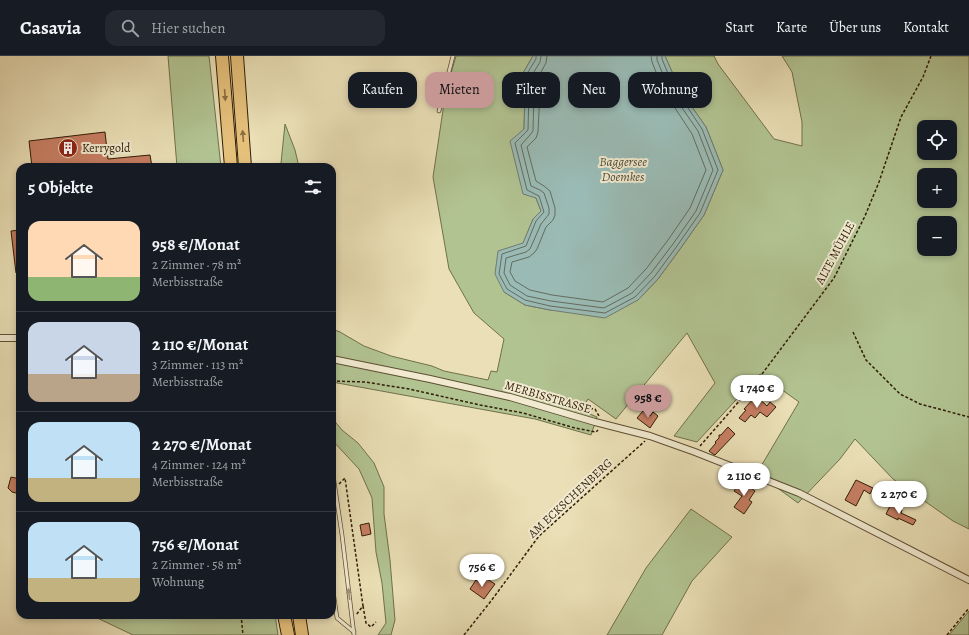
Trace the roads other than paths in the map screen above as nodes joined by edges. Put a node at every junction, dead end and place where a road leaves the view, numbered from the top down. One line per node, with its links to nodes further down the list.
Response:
1 (222, 56): 5 (highway, one-way to 5)
2 (237, 56): 6 (highway, one-way to 2)
3 (453, 56): 4 (lane)
4 (439, 111)
5 (231, 163)
6 (245, 163)
7 (0, 338): 8 (street)
8 (16, 338)
9 (336, 360): 11 (street, MERBISSTRASSE)
10 (336, 495): 15 (lane, one-way to 10)
11 (969, 580)
12 (336, 611): 15 (lane)
13 (285, 619): 16 (highway)
14 (300, 619): 17 (highway)
15 (354, 634)
16 (288, 635)
17 (302, 635)

